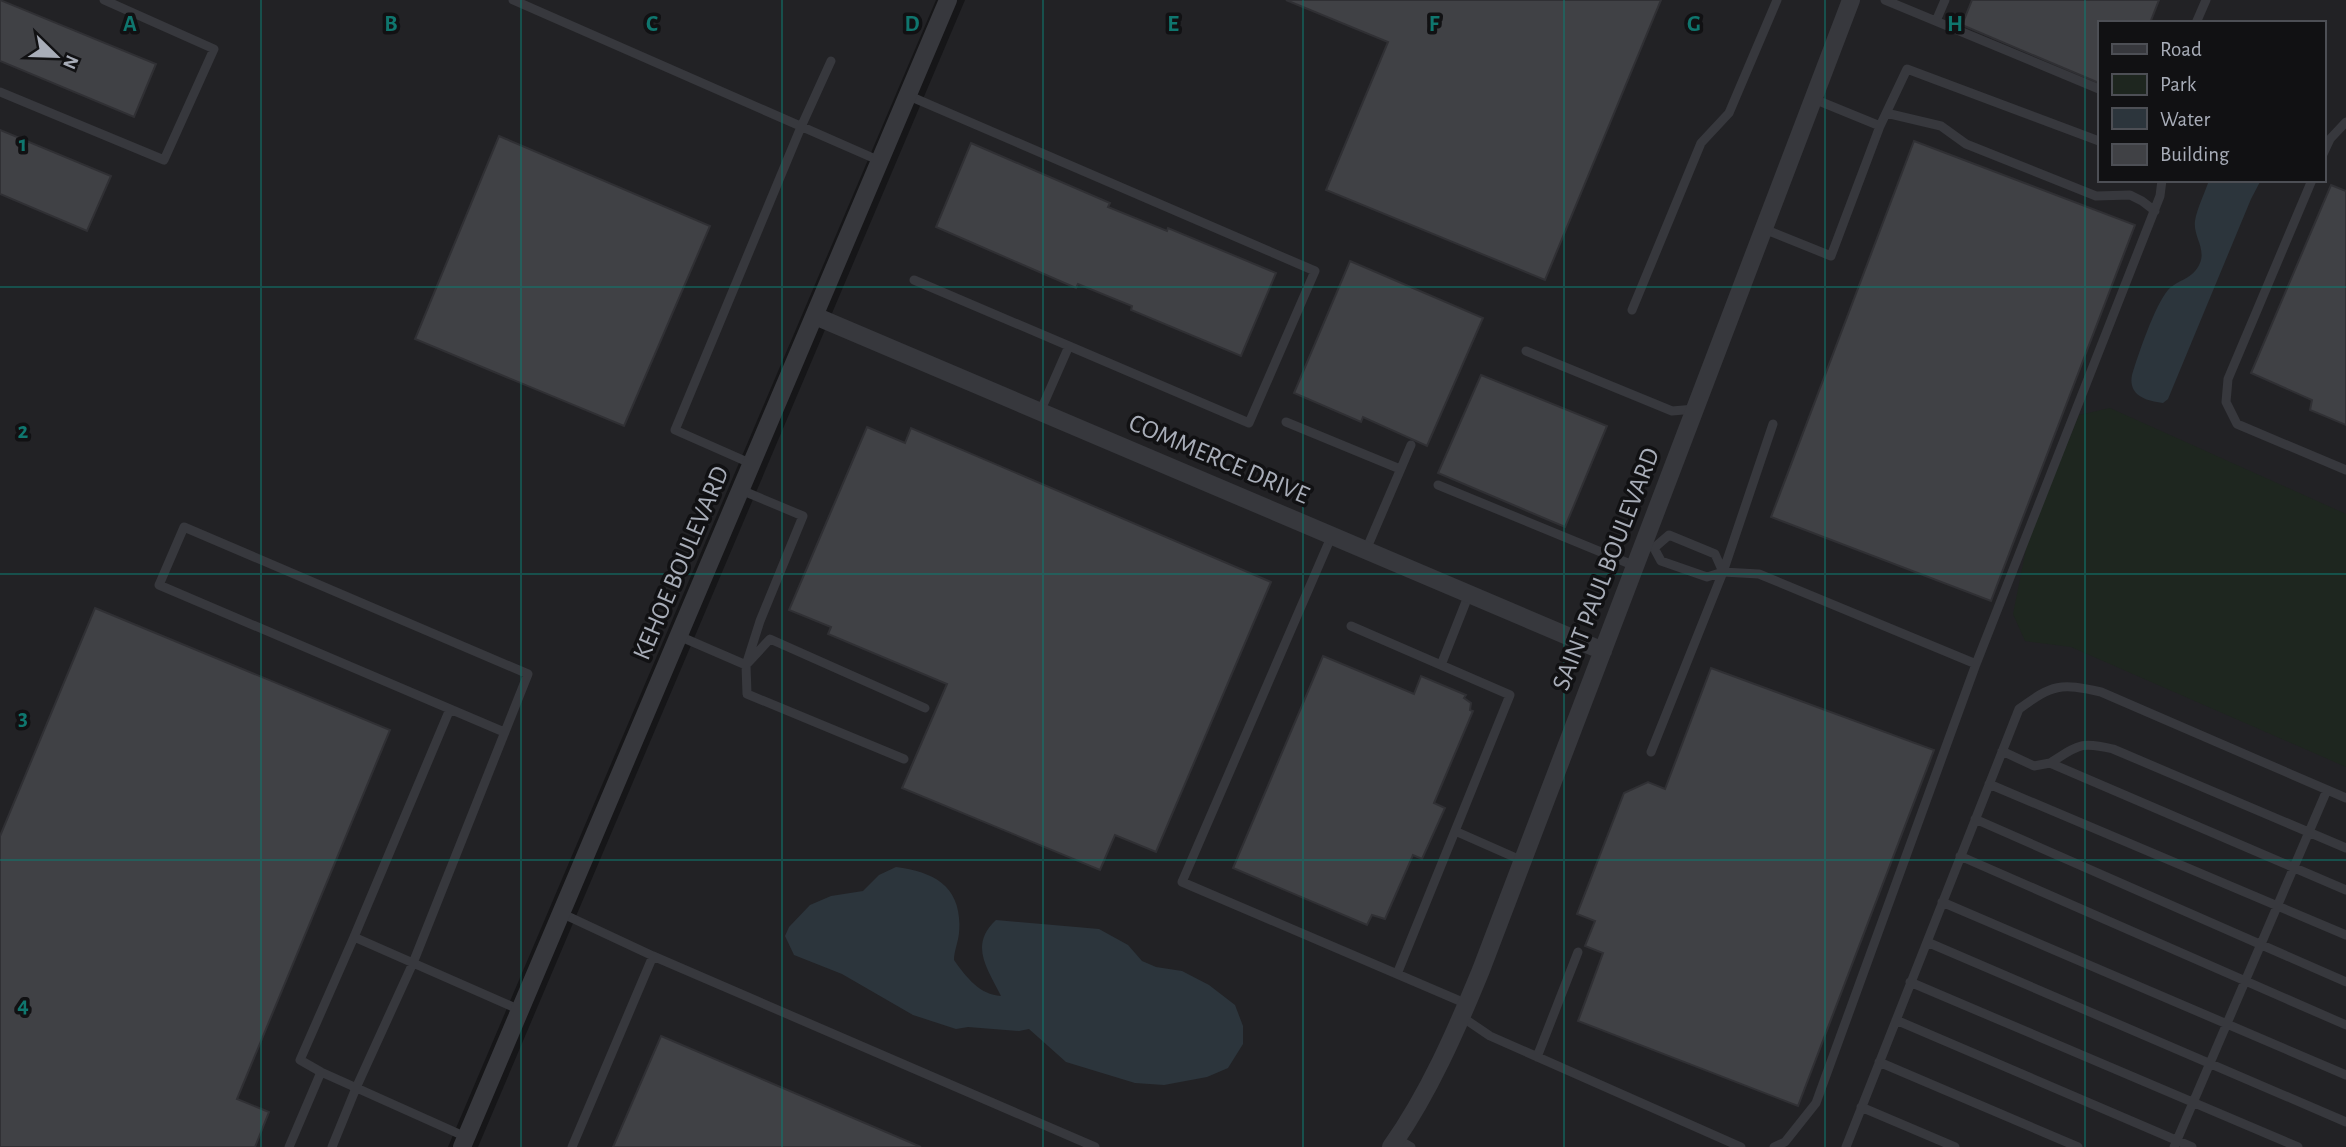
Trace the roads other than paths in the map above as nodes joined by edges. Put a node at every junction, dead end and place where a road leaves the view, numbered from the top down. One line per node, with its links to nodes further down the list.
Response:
1 (104, 0): 13 (lane)
2 (513, 0): 19 (lane)
3 (948, 0): 14 (street, KEHOE BOULEVARD)
4 (1777, 0): 28 (lane)
5 (1851, 0): 15 (street, SAINT PAUL BOULEVARD)
6 (1885, 0): 9 (lane)
7 (1945, 0): 9 (lane)
8 (2206, 0): 10 (lane)
9 (1936, 21): 12 (lane)
10 (2197, 21)
11 (831, 61): 19 (lane)
12 (2098, 89)
13 (0, 92)
14 (907, 95): 22 (street, KEHOE BOULEVARD); 30 (lane)
15 (1814, 99): 18 (lane); 26 (street, SAINT PAUL BOULEVARD)
16 (1886, 113): 18 (lane); 20 (lane); 25 (lane)
17 (2346, 122): 21 (lane)
18 (1880, 126): 26 (lane)
19 (801, 127): 22 (lane); 37 (lane)
20 (2098, 141)
21 (2325, 150)
22 (880, 161): 29 (street, KEHOE BOULEVARD)
23 (2162, 182): 25 (lane)
24 (2311, 182): 39 (lane)
25 (2155, 211): 51 (lane)
26 (1764, 229): 32 (street, SAINT PAUL BOULEVARD)
27 (914, 280): 30 (lane)
28 (1632, 310)
29 (815, 316): 33 (street, COMMERCE DRIVE); 37 (street, KEHOE BOULEVARD)
30 (1069, 346): 33 (lane)
31 (1526, 351): 32 (lane)
32 (1695, 409): 43 (street, SAINT PAUL BOULEVARD)
33 (1040, 412): 42 (street, COMMERCE DRIVE)
34 (1286, 422): 38 (lane)
35 (1773, 424): 46 (lane)
36 (1411, 445): 38 (lane)
37 (752, 464): 41 (street, KEHOE BOULEVARD)
38 (1400, 469): 44 (lane)
39 (2346, 470)
40 (1438, 485): 45 (lane)
41 (741, 490): 49 (street, KEHOE BOULEVARD); 52 (lane)
42 (1332, 535): 44 (street, COMMERCE DRIVE); 82 (lane)
43 (1649, 546): 45 (street, SAINT PAUL BOULEVARD); 46 (lane); 46 (lane)
44 (1366, 550): 47 (street, COMMERCE DRIVE)
45 (1635, 566): 50 (street, SAINT PAUL BOULEVARD)
46 (1723, 572): 51 (lane); 58 (lane)
47 (1469, 594): 50 (street, COMMERCE DRIVE); 53 (lane)
48 (1351, 626): 53 (lane)
49 (679, 636): 52 (lane); 74 (street, KEHOE BOULEVARD)
50 (1603, 650): 69 (street, SAINT PAUL BOULEVARD)
51 (1976, 664): 108 (lane)
52 (746, 665): 54 (lane); 59 (lane)
53 (1441, 665): 65 (lane)
54 (925, 708)
55 (450, 709): 56 (lane); 56 (lane); 76 (lane)
56 (503, 732): 81 (lane)
57 (2002, 751): 60 (lane); 61 (lane); 62 (lane)
58 (1651, 752)
59 (904, 759)
60 (2050, 763): 66 (lane); 70 (lane)
61 (1989, 784): 64 (lane); 73 (lane)
62 (2327, 790): 63 (lane); 66 (lane)
63 (2346, 798)
64 (1975, 819): 68 (lane); 78 (lane)
65 (1455, 831): 69 (lane); 82 (lane)
66 (2308, 832): 67 (lane); 70 (lane)
67 (2346, 848)
68 (1960, 856): 72 (lane); 83 (lane)
69 (1522, 861): 87 (street, SAINT PAUL BOULEVARD)
70 (2294, 868): 71 (lane); 73 (lane)
71 (2346, 890)
72 (1942, 902): 77 (lane); 89 (lane)
73 (2277, 905): 75 (lane); 78 (lane)
74 (561, 913): 80 (lane); 86 (street, KEHOE BOULEVARD)
75 (2346, 935)
76 (354, 937): 81 (lane); 94 (lane)
77 (1927, 942): 84 (lane); 93 (lane)
78 (2260, 945): 83 (lane); 85 (lane)
79 (1578, 952): 91 (lane)
80 (653, 956): 105 (lane); 106 (lane)
81 (414, 963): 86 (lane); 96 (lane)
82 (1397, 974): 87 (lane)
83 (2245, 980): 89 (lane); 90 (lane)
84 (1910, 982): 88 (lane); 97 (lane)
85 (2346, 982)
86 (520, 1010): 100 (street, KEHOE BOULEVARD)
87 (1464, 1011): 91 (lane); 101 (street, SAINT PAUL BOULEVARD)
88 (1895, 1020): 92 (lane); 102 (lane)
89 (2227, 1024): 93 (lane); 95 (lane)
90 (2346, 1025)
91 (1537, 1057): 107 (lane)
92 (1879, 1062): 98 (lane); 111 (lane)
93 (2209, 1064): 97 (lane); 99 (lane)
94 (321, 1072): 96 (lane); 103 (lane)
95 (2346, 1075)
96 (356, 1088): 100 (lane); 104 (lane)
97 (2193, 1102): 102 (lane); 113 (lane)
98 (1861, 1107): 109 (lane); 110 (lane)
99 (2346, 1122)
100 (464, 1142)
101 (1400, 1144)
102 (2175, 1144): 112 (lane)
103 (289, 1147)
104 (331, 1147)
105 (572, 1147)
106 (1095, 1147)
107 (1741, 1147)
108 (1774, 1147)
109 (1846, 1147)
110 (1955, 1147)
111 (2078, 1147)
112 (2192, 1147)
113 (2298, 1147)

